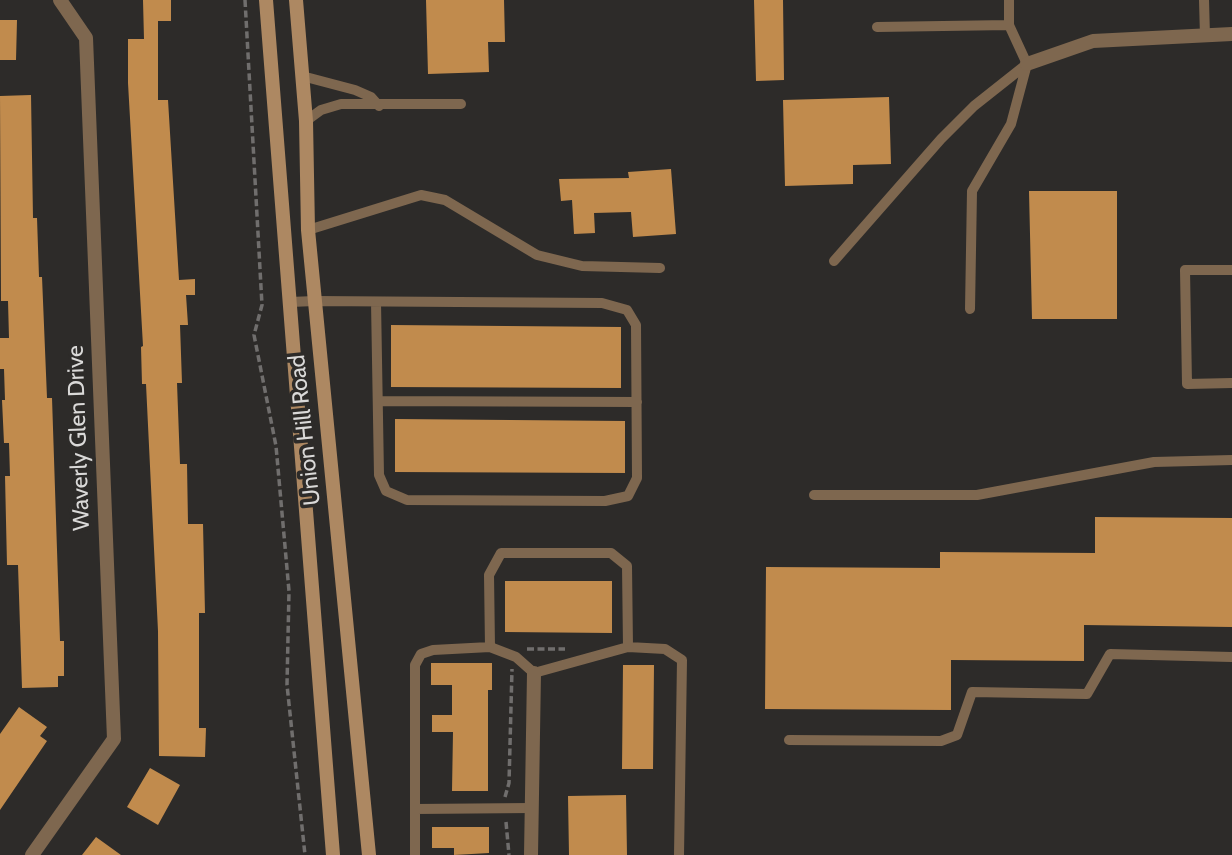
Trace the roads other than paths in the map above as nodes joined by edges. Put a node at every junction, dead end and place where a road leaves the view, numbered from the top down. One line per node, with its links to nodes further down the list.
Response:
1 (60, 0): 35 (street, Waverly Glen Drive)
2 (266, 0): 20 (street, Union Hill Road)
3 (296, 0): 11 (street, Union Hill Road)
4 (1009, 0): 6 (lane)
5 (1204, 0): 9 (lane)
6 (1009, 25): 7 (lane); 10 (lane)
7 (877, 27)
8 (1232, 34): 9 (street)
9 (1205, 36): 10 (street)
10 (1027, 64): 16 (lane); 22 (lane)
11 (302, 76): 13 (lane); 14 (street, Union Hill Road)
12 (461, 104): 13 (lane)
13 (379, 106): 14 (lane)
14 (306, 121): 15 (street, Union Hill Road)
15 (308, 230): 17 (lane); 19 (street, Union Hill Road)
16 (834, 261)
17 (660, 268)
18 (1232, 270): 23 (lane)
19 (315, 301): 20 (lane); 21 (lane); 37 (street, Union Hill Road)
20 (290, 302): 36 (street, Union Hill Road)
21 (376, 302): 24 (lane); 25 (lane)
22 (970, 309)
23 (1232, 383)
24 (377, 401): 25 (lane); 25 (lane)
25 (637, 402)
26 (1232, 460): 27 (lane)
27 (814, 495)
28 (490, 647): 29 (lane); 31 (lane); 34 (lane)
29 (628, 647): 31 (lane); 40 (lane)
30 (1232, 657): 32 (lane)
31 (534, 673): 33 (street)
32 (789, 740)
33 (531, 808): 34 (lane); 39 (street)
34 (415, 809): 38 (lane)
35 (32, 855)
36 (333, 855)
37 (369, 855)
38 (415, 855)
39 (531, 855)
40 (679, 855)

